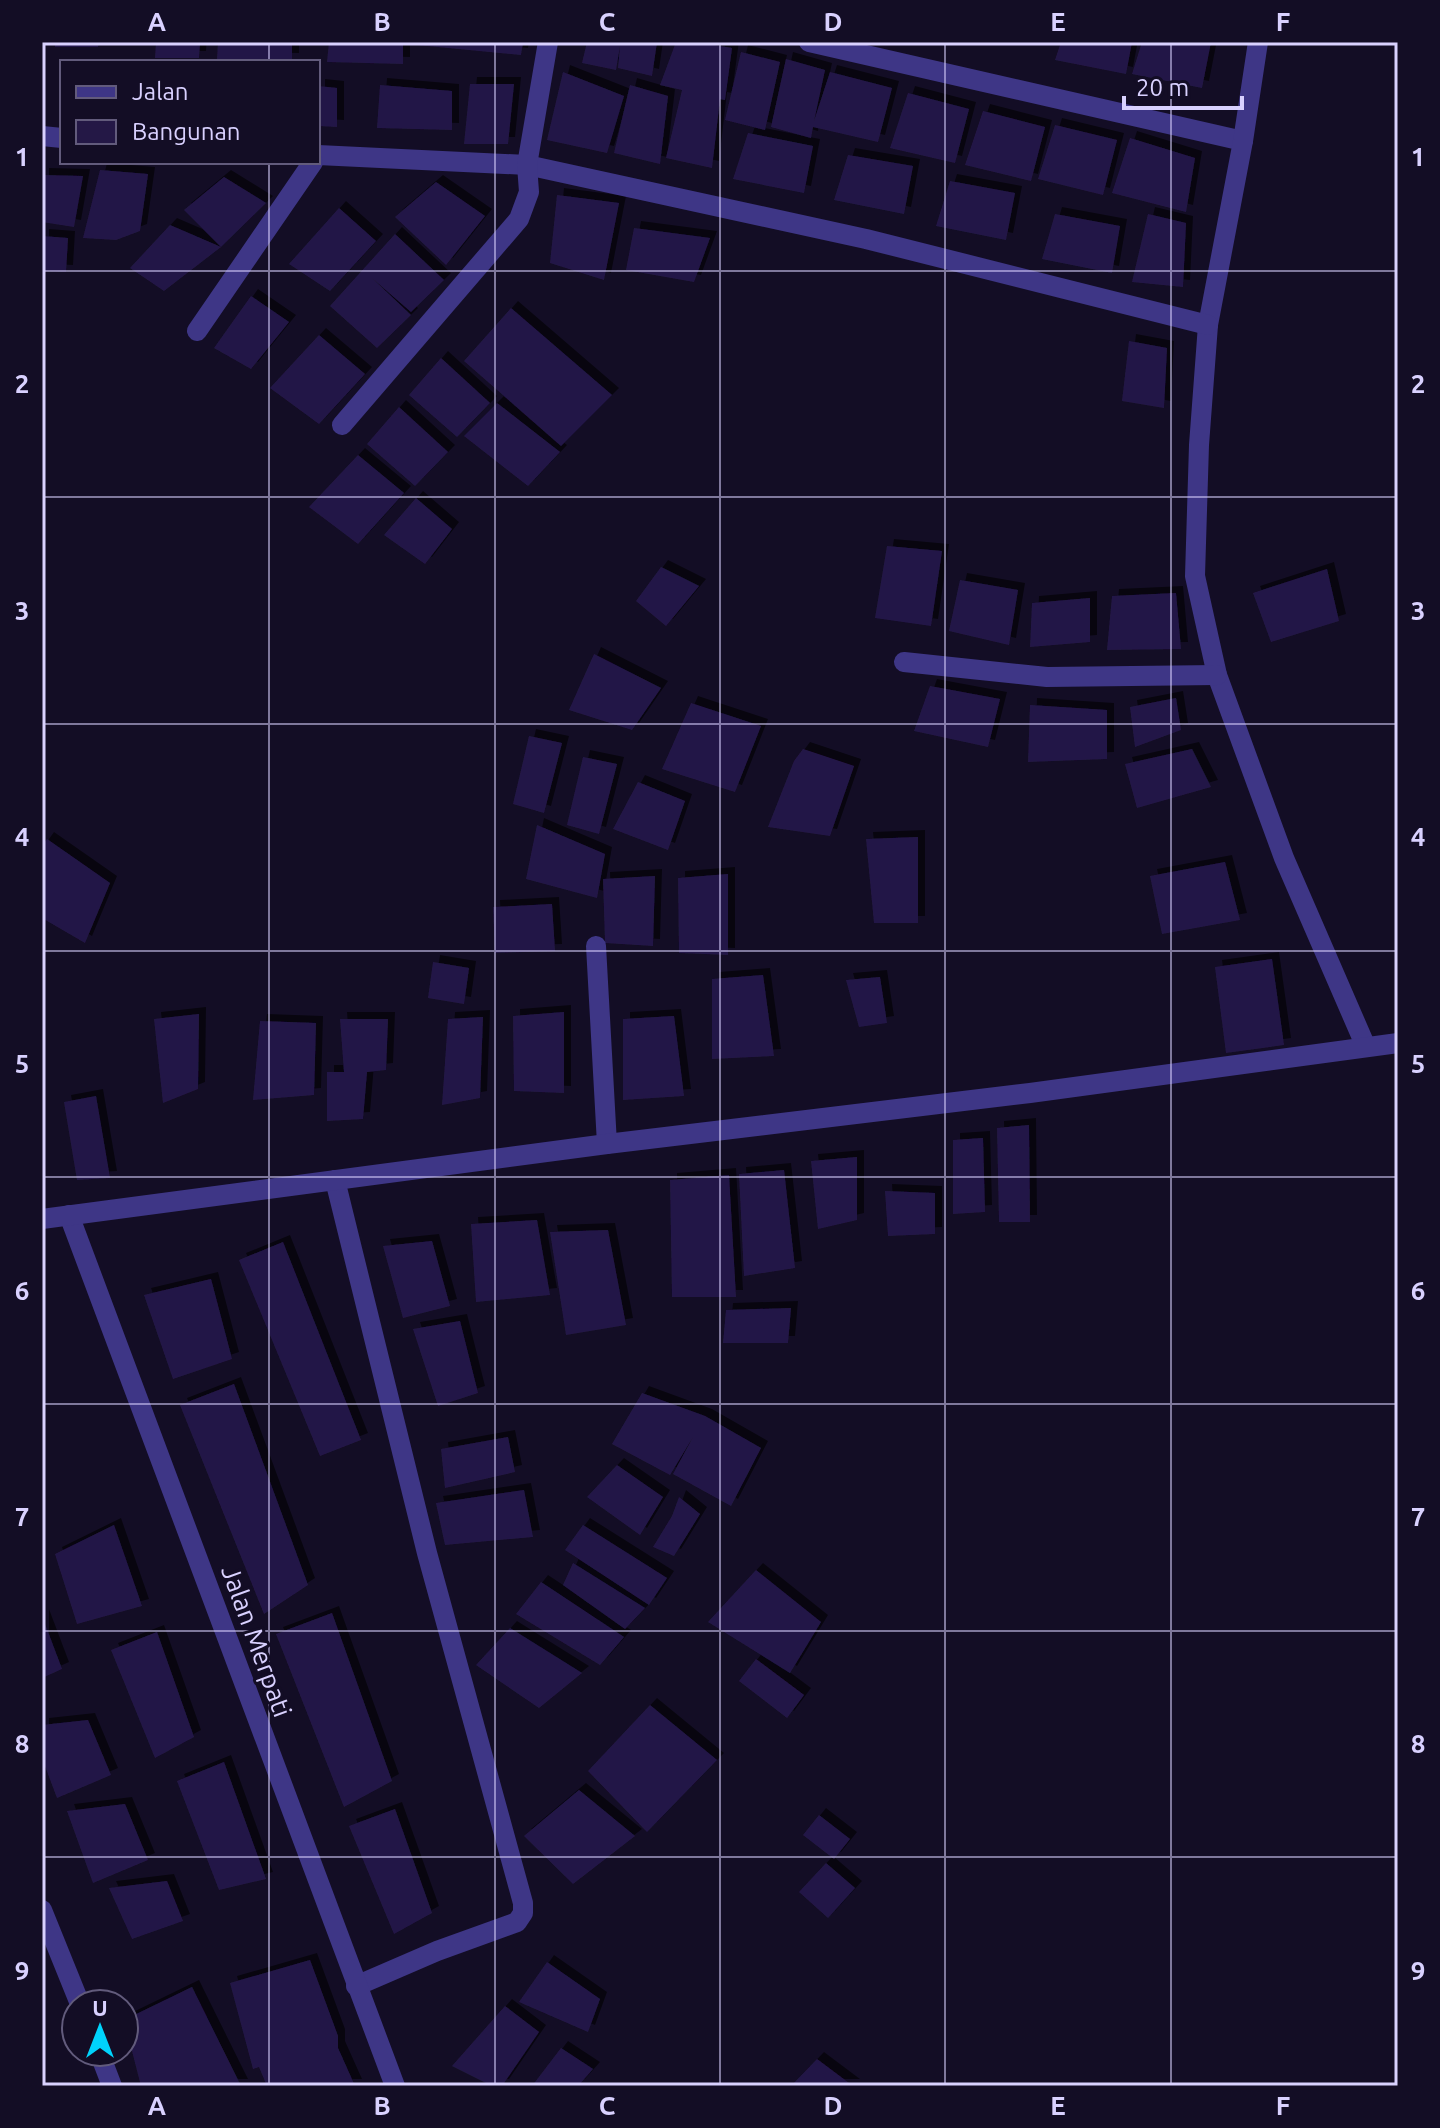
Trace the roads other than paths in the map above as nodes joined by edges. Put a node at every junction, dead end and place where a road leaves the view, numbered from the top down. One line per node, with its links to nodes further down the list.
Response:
1 (548, 42): 7 (street)
2 (809, 42): 4 (street)
3 (1258, 42): 4 (street)
4 (1243, 141): 8 (street)
5 (320, 155): 7 (street)
6 (312, 164): 9 (street)
7 (527, 165): 8 (street); 10 (street)
8 (1208, 325): 12 (street)
9 (197, 331)
10 (342, 425)
11 (904, 662): 12 (street)
12 (1217, 675): 15 (street)
13 (596, 946): 16 (street)
14 (1398, 1043): 15 (street)
15 (1366, 1047): 16 (street)
16 (607, 1144): 17 (street)
17 (335, 1180): 18 (street); 21 (street)
18 (69, 1215): 19 (street); 21 (street, Jalan Merpati)
19 (42, 1219)
20 (42, 1910): 22 (street)
21 (356, 1986): 23 (street, Jalan Merpati)
22 (74, 1988)
23 (395, 2086)

